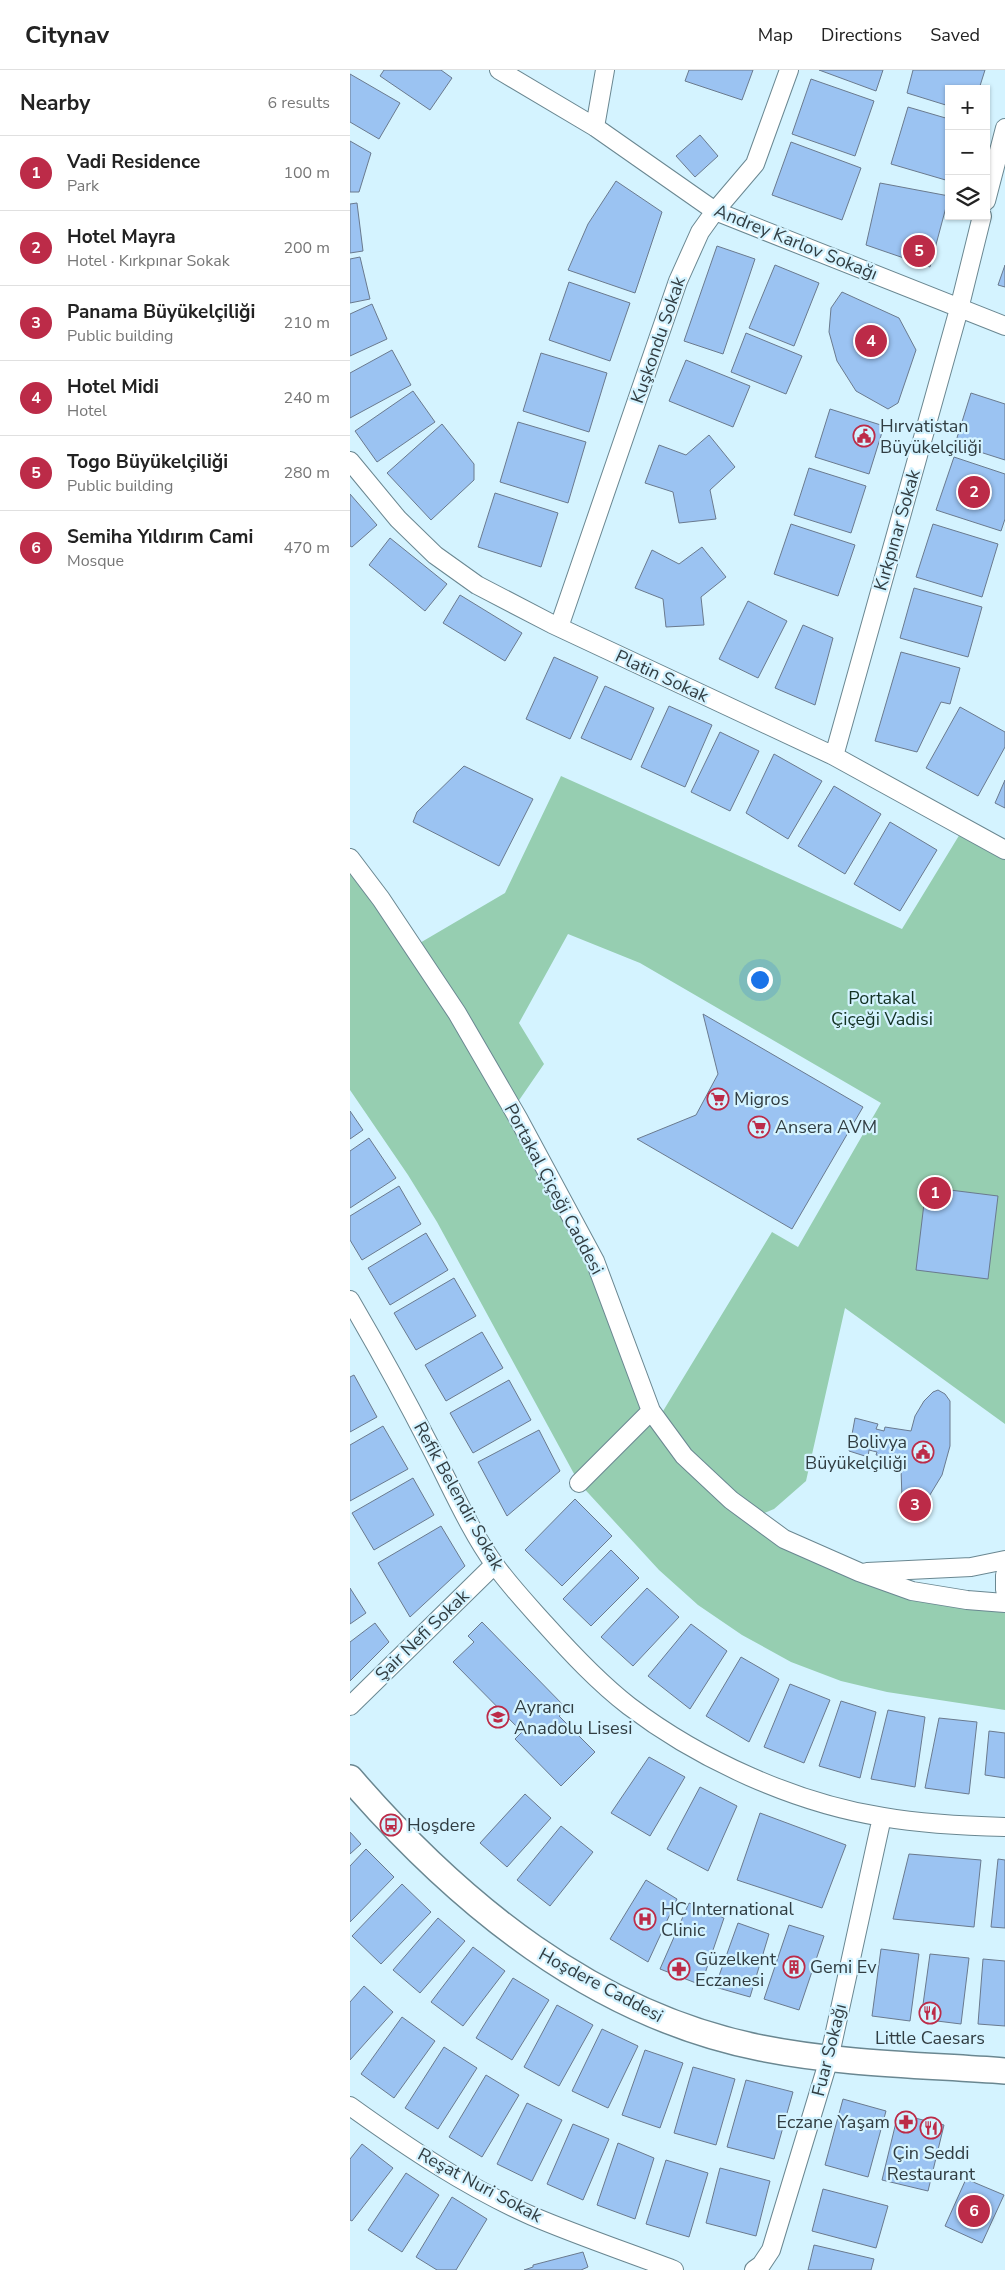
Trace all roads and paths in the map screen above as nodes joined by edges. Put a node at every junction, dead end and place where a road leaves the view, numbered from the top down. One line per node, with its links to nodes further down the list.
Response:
1 (499, 70): 4 (street, Andrey Karlov Sokağı)
2 (605, 70): 4 (street)
3 (789, 70): 7 (street, Kuşkondu Sokak)
4 (594, 127): 7 (street, Andrey Karlov Sokağı)
5 (1005, 128): 6 (street)
6 (990, 186)
7 (715, 211): 9 (street, Andrey Karlov Sokağı); 12 (street, Kuşkondu Sokak)
8 (981, 220): 9 (street, Kırkpınar Sokak)
9 (958, 309): 10 (street, Andrey Karlov Sokağı); 13 (street, Kırkpınar Sokak)
10 (1005, 326)
11 (350, 461): 12 (street, Platin Sokak)
12 (559, 627): 13 (street, Platin Sokak)
13 (834, 756): 14 (street, Platin Sokak)
14 (1005, 850)
15 (350, 858): 17 (street, Portakal Çiçeği Caddesi)
16 (350, 1300): 20 (street, Refik Belendir Sokak)
17 (651, 1412): 18 (street); 21 (street, Portakal Çiçeği Caddesi)
18 (579, 1483)
19 (1005, 1560): 21 (street, Portakal Çiçeği Caddesi)
20 (495, 1564): 25 (street, Şair Nefi Sokak); 27 (street, Refik Belendir Sokak)
21 (859, 1572): 24 (street, Portakal Çiçeği Caddesi)
22 (1005, 1575): 23 (street)
23 (1005, 1590)
24 (1005, 1603)
25 (350, 1706)
26 (350, 1778): 29 (main road, Hoşdere Caddesi)
27 (882, 1817): 28 (street, Refik Belendir Sokak); 29 (street, Fuar Sokağı)
28 (1005, 1827)
29 (829, 2059): 30 (main road, Hoşdere Caddesi); 33 (street, Fuar Sokağı)
30 (1005, 2072)
31 (350, 2106): 32 (street, Reşat Nuri Sokak)
32 (674, 2270)
33 (754, 2270)

